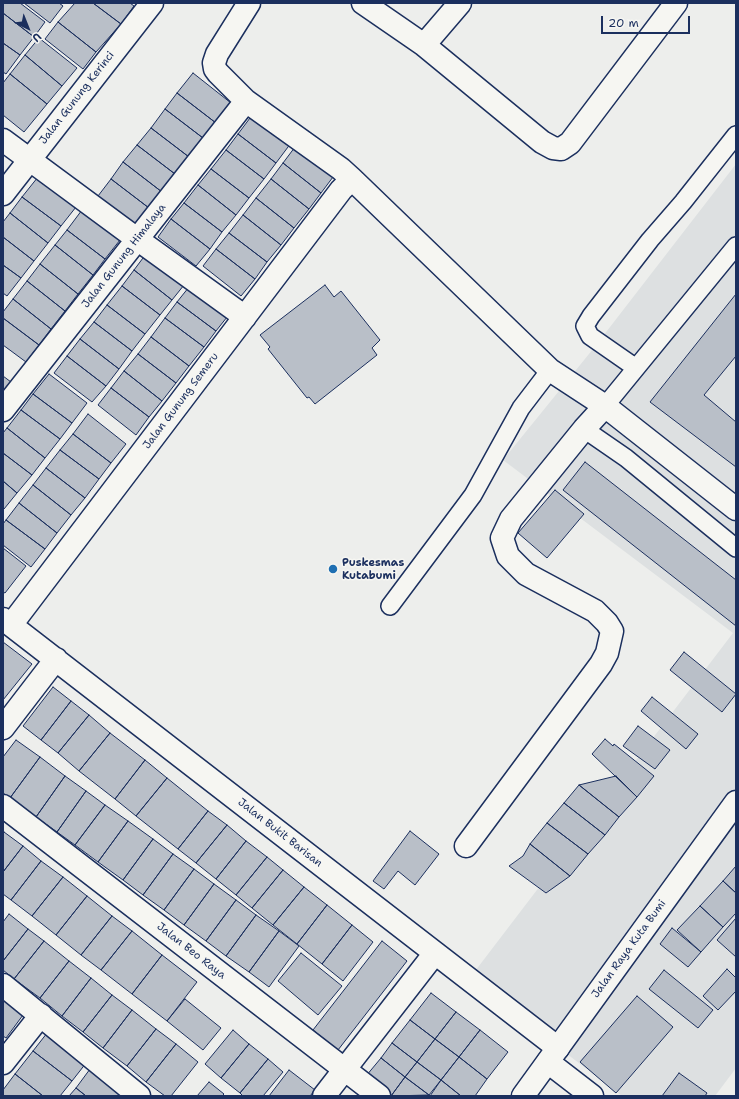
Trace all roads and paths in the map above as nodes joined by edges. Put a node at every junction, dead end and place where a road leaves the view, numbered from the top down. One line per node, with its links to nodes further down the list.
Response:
1 (152, 3): 10 (street, Jalan Gunung Kerinci)
2 (249, 3): 7 (street)
3 (363, 3): 6 (street)
4 (460, 3): 6 (street)
5 (676, 3): 6 (street)
6 (424, 45)
7 (246, 101): 11 (street); 13 (street, Jalan Gunung Himalaya)
8 (736, 136): 16 (lane)
9 (3, 140): 10 (street)
10 (29, 160): 12 (street, Jalan Gunung Kerinci); 13 (street)
11 (352, 179): 15 (street, Jalan Gunung Semeru); 17 (street)
12 (3, 194)
13 (137, 240): 15 (street); 19 (street, Jalan Gunung Himalaya)
14 (736, 246): 16 (lane)
15 (245, 317): 24 (street, Jalan Gunung Semeru)
16 (636, 368): 18 (lane)
17 (550, 370): 18 (street); 23 (lane)
18 (605, 406): 20 (street); 21 (street)
19 (3, 410)
20 (584, 429): 22 (lane); 29 (street)
21 (736, 509)
22 (736, 548)
23 (390, 606)
24 (7, 622): 25 (street, Jalan Bukit Barisan)
25 (56, 659): 26 (street); 30 (street, Jalan Bukit Barisan)
26 (3, 728)
27 (736, 802): 33 (street, Jalan Raya Kuta Bumi)
28 (3, 806): 35 (street, Jalan Beo Raya)
29 (466, 846)
30 (435, 953): 33 (street, Jalan Bukit Barisan); 35 (street)
31 (3, 985): 32 (street)
32 (41, 1015): 34 (street); 36 (street)
33 (553, 1055): 39 (street, Jalan Raya Kuta Bumi); 40 (street, Jalan Bukit Barisan)
34 (3, 1063)
35 (345, 1070): 37 (street); 38 (street, Jalan Beo Raya)
36 (139, 1096)
37 (324, 1096)
38 (379, 1096)
39 (523, 1096)
40 (592, 1096)

